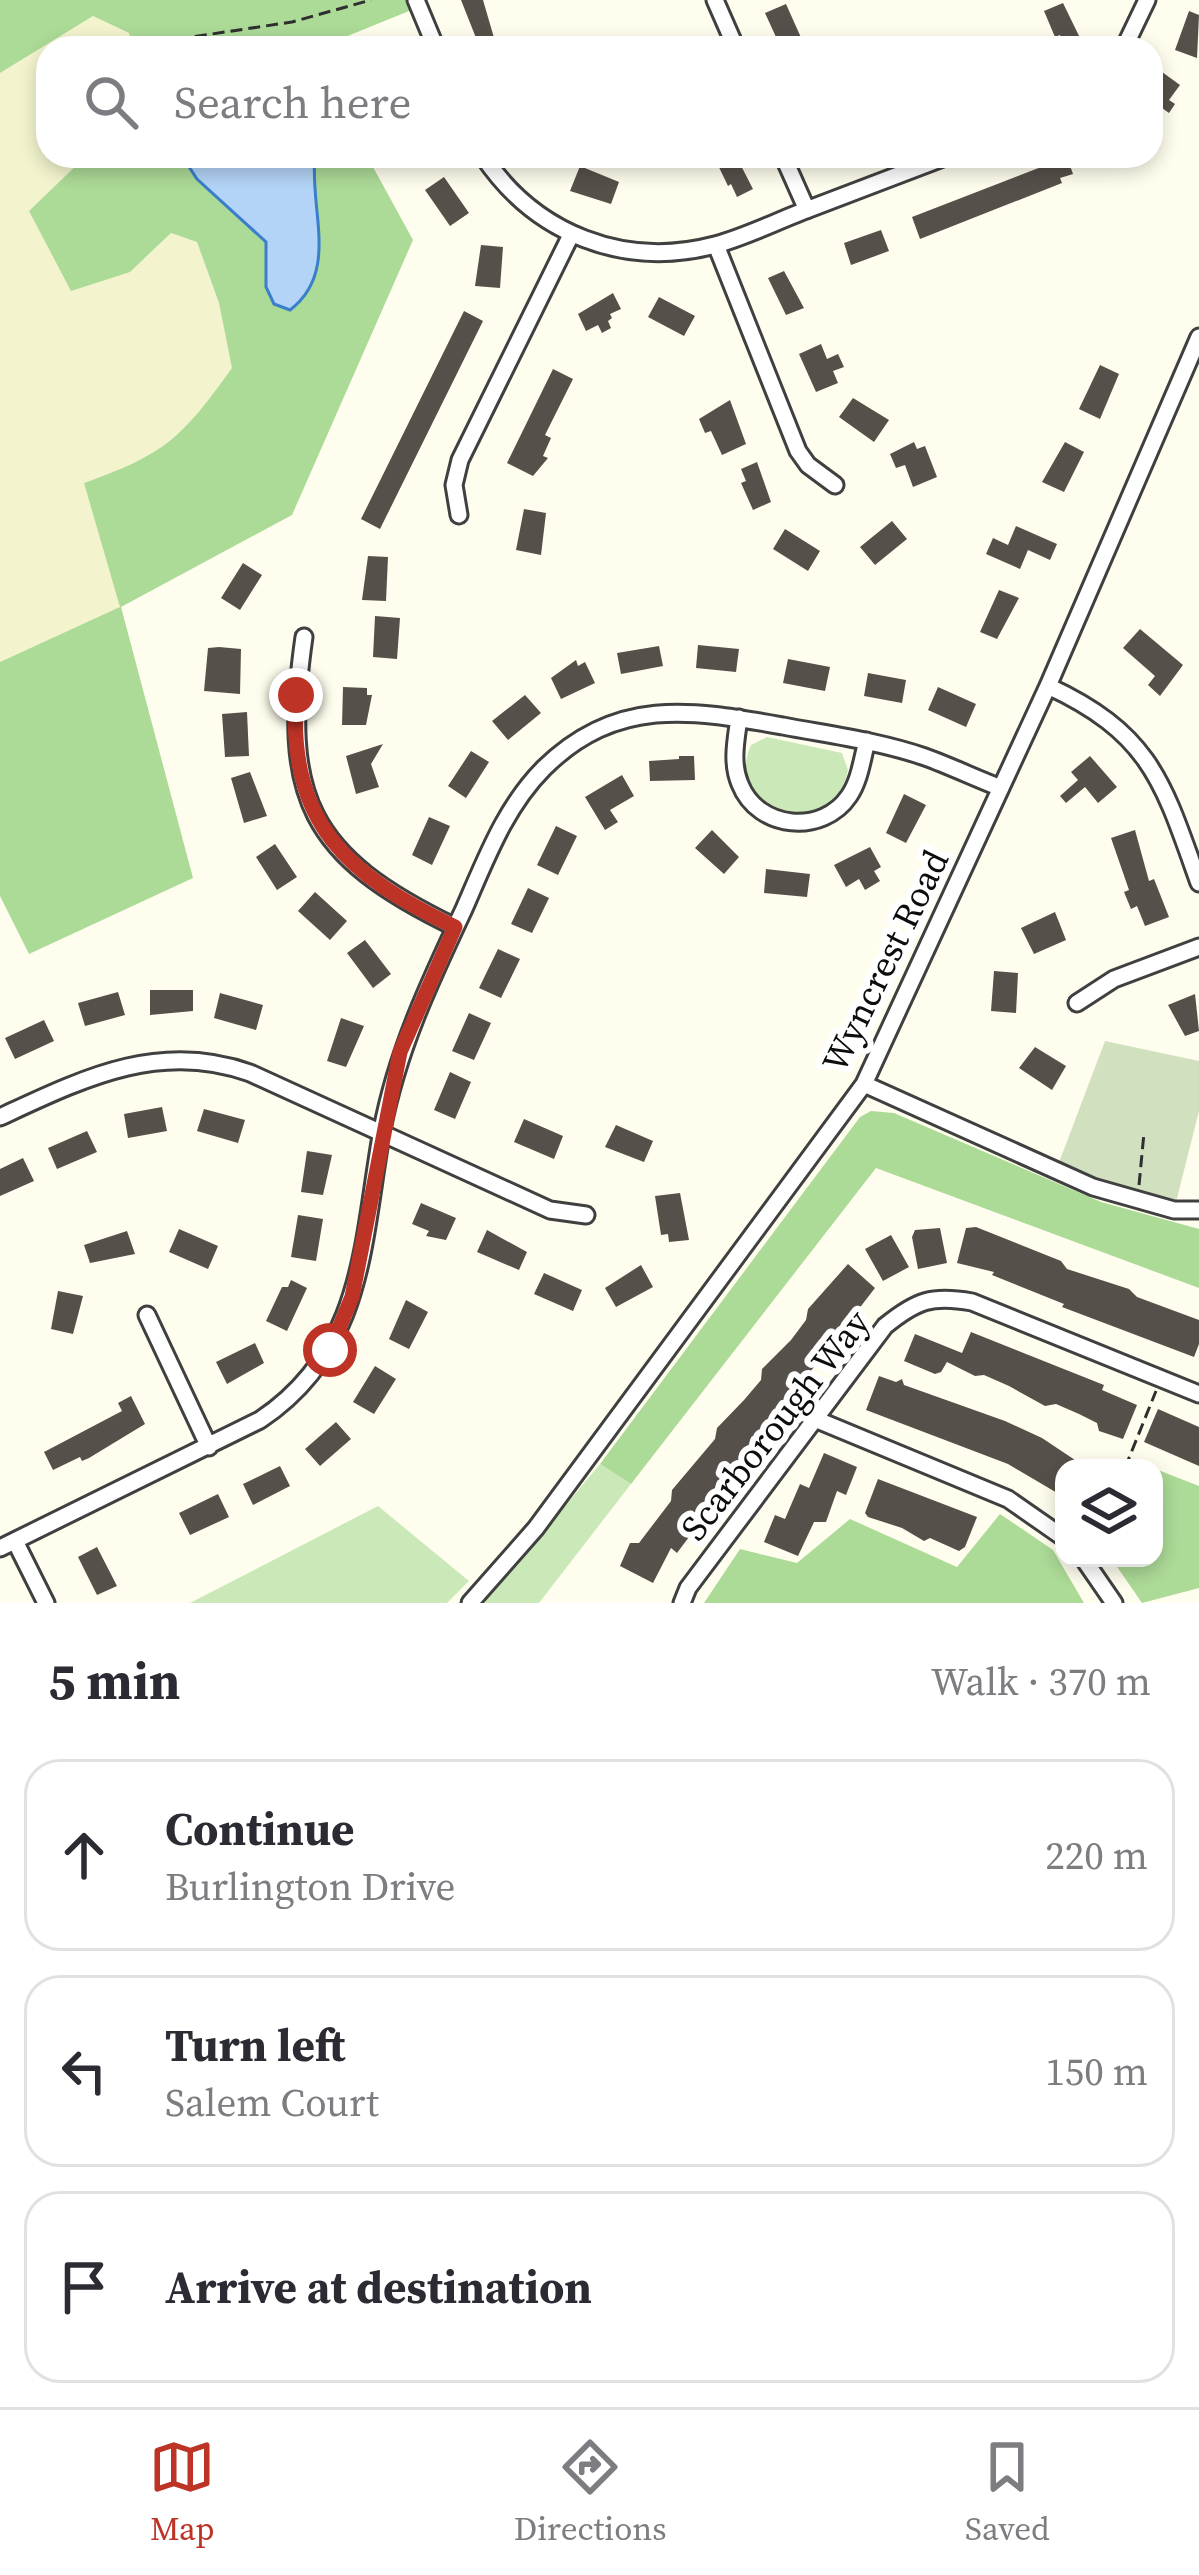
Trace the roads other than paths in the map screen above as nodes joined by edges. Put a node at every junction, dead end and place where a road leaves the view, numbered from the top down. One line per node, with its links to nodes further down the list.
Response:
1 (416, 0): 4 (street)
2 (715, 0): 5 (street)
3 (1147, 0): 6 (street)
4 (431, 36)
5 (731, 36)
6 (1130, 36)
7 (493, 168): 11 (street)
8 (788, 168): 10 (street)
9 (917, 168): 10 (street)
10 (807, 210): 12 (street)
11 (571, 235): 12 (street); 16 (street)
12 (716, 244): 15 (street)
13 (1199, 337): 14 (street, Wyncrest Road)
14 (1194, 363): 18 (street, Wyncrest Road)
15 (836, 485)
16 (459, 515)
17 (304, 637): 23 (street)
18 (1048, 686): 21 (street, Wyncrest Road); 22 (street)
19 (739, 718): 20 (street); 20 (street); 23 (street)
20 (867, 741): 21 (street)
21 (1000, 788): 26 (street, Wyncrest Road)
22 (1199, 883)
23 (455, 927): 28 (street)
24 (1199, 947): 25 (street)
25 (1077, 1003)
26 (864, 1084): 29 (street); 39 (street, Wyncrest Road)
27 (0, 1117): 28 (street)
28 (382, 1132): 30 (street); 34 (street)
29 (1199, 1210)
30 (586, 1215)
31 (147, 1315): 34 (street)
32 (1199, 1394): 33 (street, Scarborough Way)
33 (815, 1419): 35 (street); 40 (street, Scarborough Way)
34 (209, 1447): 36 (street)
35 (1055, 1532)
36 (7, 1545): 38 (street)
37 (1089, 1567): 41 (street)
38 (46, 1603)
39 (470, 1603)
40 (682, 1603)
41 (1114, 1603)

